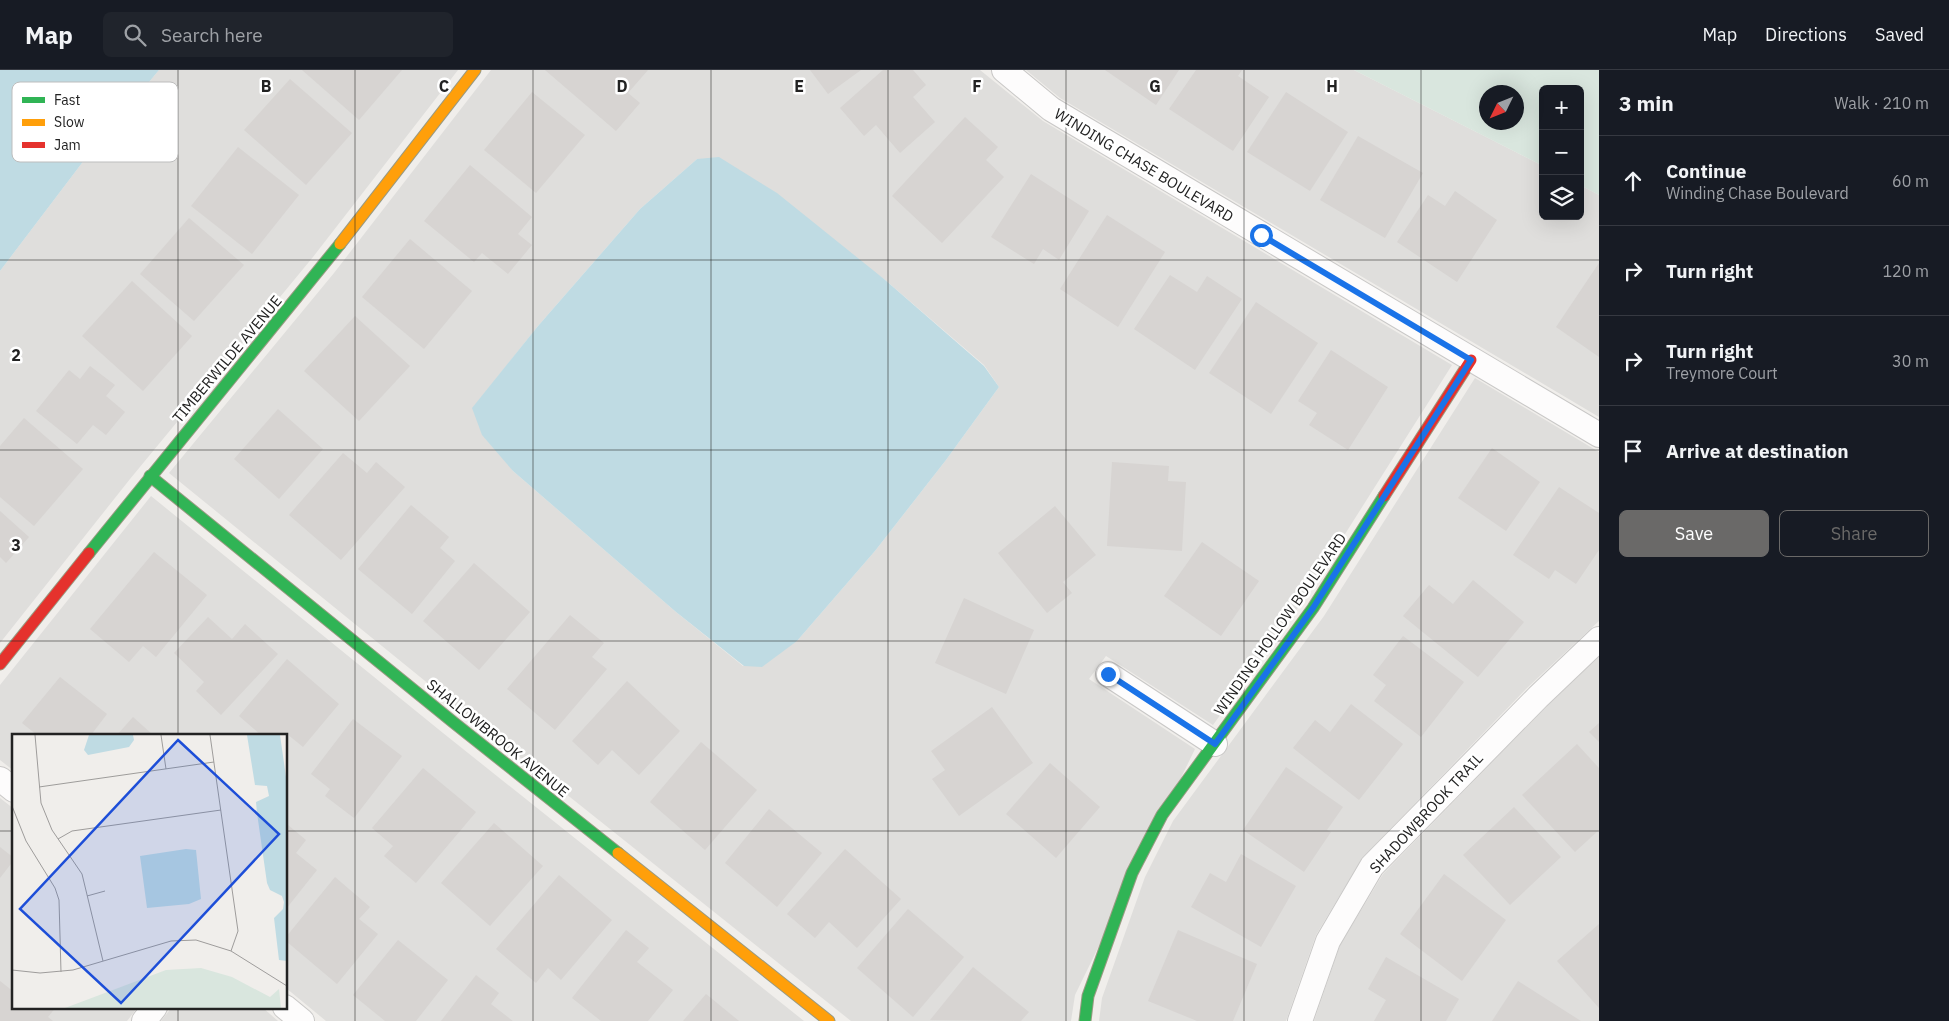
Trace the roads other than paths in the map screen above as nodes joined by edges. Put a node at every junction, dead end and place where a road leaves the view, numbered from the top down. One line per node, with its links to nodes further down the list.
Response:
1 (475, 70): 5 (street, TIMBERWILDE AVENUE)
2 (1004, 70): 3 (street, WINDING CHASE BOULEVARD)
3 (1471, 360): 4 (street, WINDING CHASE BOULEVARD); 9 (street, WINDING HOLLOW BOULEVARD)
4 (1599, 435)
5 (150, 476): 7 (street, TIMBERWILDE AVENUE); 16 (street, SHALLOWBROOK AVENUE)
6 (1599, 639): 18 (street, SHADOWBROOK TRAIL)
7 (0, 664)
8 (1108, 674): 9 (street)
9 (1215, 744): 17 (street, WINDING HOLLOW BOULEVARD)
10 (0, 779): 11 (street)
11 (12, 788)
12 (154, 1008): 14 (street)
13 (286, 1008): 15 (street)
14 (144, 1021)
15 (302, 1021)
16 (829, 1021)
17 (1085, 1021)
18 (1300, 1021)

